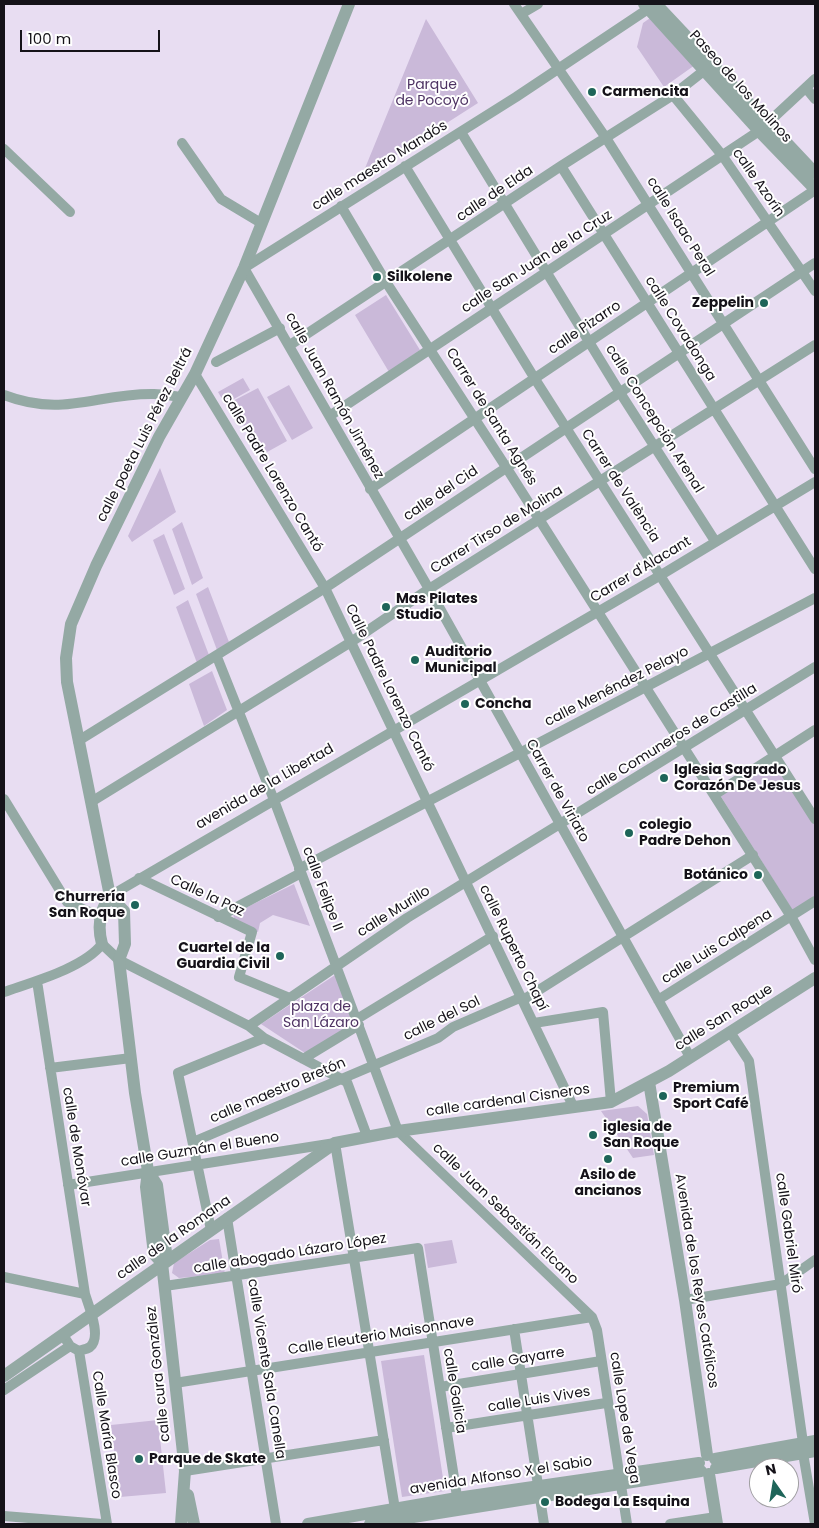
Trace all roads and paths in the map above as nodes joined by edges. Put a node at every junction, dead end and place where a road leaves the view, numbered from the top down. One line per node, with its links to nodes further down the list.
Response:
1 (349, 4): 27 (street, calle poeta Luis Pérez Beltrá)
2 (514, 4): 5 (street, calle Isaac Peral)
3 (538, 4): 5 (street)
4 (650, 5): 6 (street, Paseo de los Molinos); 7 (street, calle maestro Mandós)
5 (521, 14): 7 (street, calle Isaac Peral)
6 (709, 67): 10 (street, calle de Elda); 12 (street, Paseo de los Molinos)
7 (559, 69): 13 (street, calle maestro Mandós); 14 (street, calle Isaac Peral)
8 (815, 79): 9 (street, calle San Juan de la Cruz)
9 (806, 88): 11 (street); 12 (street, calle San Juan de la Cruz)
10 (673, 95): 14 (street, calle de Elda); 17 (street, calle Azorín)
11 (815, 100)
12 (764, 128): 17 (street, calle San Juan de la Cruz); 20 (street, Paseo de los Molinos); 21 (street, Paseo de los Molinos)
13 (461, 132): 18 (street, calle maestro Mandós); 22 (street, calle Concepción Arenal)
14 (606, 138): 19 (street, calle de Elda); 23 (street, calle Isaac Peral)
15 (182, 143): 27 (street)
16 (4, 149): 25 (street)
17 (722, 155): 23 (street, calle San Juan de la Cruz); 26 (street, calle Azorín)
18 (405, 166): 24 (street, calle maestro Mandós); 29 (street, Carrer de València)
19 (561, 166): 22 (street, calle de Elda); 28 (street, calle Covadonga)
20 (815, 173)
21 (815, 189): 26 (street, calle Pizarro)
22 (503, 205): 29 (street, calle de Elda); 34 (street, calle Concepción Arenal)
23 (649, 205): 28 (street, calle San Juan de la Cruz); 32 (street, calle Isaac Peral)
24 (341, 206): 31 (street, calle maestro Mandós); 35 (street, Carrer de Santa Agnés)
25 (70, 212)
26 (768, 220): 32 (street, calle Pizarro); 33 (street, calle Azorín)
27 (261, 223): 31 (street, calle poeta Luis Pérez Beltrá)
28 (604, 234): 34 (street, calle San Juan de la Cruz); 37 (street, calle Covadonga)
29 (449, 241): 35 (street, calle de Elda); 38 (street, Carrer de València)
30 (815, 262): 33 (street, calle del Cid)
31 (244, 268): 40 (street, calle Juan Ramón Jiménez); 47 (street, calle poeta Luis Pérez Beltrá)
32 (692, 272): 37 (street, calle Pizarro); 39 (street, calle Isaac Peral)
33 (802, 272): 36 (street, calle Azorín); 39 (street, calle del Cid)
34 (546, 273): 38 (street, calle San Juan de la Cruz); 41 (street, calle Concepción Arenal)
35 (386, 282): 42 (street, calle de Elda); 44 (street, Carrer de Santa Agnés)
36 (815, 291)
37 (648, 302): 41 (street, calle Pizarro); 45 (street, calle Covadonga)
38 (492, 308): 44 (street, calle San Juan de la Cruz); 48 (street, Carrer de València)
39 (724, 323): 45 (street, calle del Cid); 49 (street, calle Isaac Peral)
40 (280, 328): 42 (street, calle Juan Ramón Jiménez); 46 (street)
41 (589, 342): 48 (street, calle Pizarro); 50 (street, calle Concepción Arenal)
42 (290, 345): 54 (street, calle Juan Ramón Jiménez)
43 (815, 345): 49 (street, Carrer Tirso de Molina)
44 (431, 349): 54 (street, calle San Juan de la Cruz); 55 (street, Carrer de Santa Agnés)
45 (678, 353): 50 (street, calle del Cid); 53 (street, calle Covadonga)
46 (216, 362)
47 (195, 374): 52 (street, calle poeta Luis Pérez Beltrá); 69 (street, calle Padre Lorenzo Cantó)
48 (535, 379): 55 (street, calle Pizarro); 56 (street, Carrer de València)
49 (760, 381): 53 (street, Carrer Tirso de Molina); 59 (street, calle Isaac Peral)
50 (619, 391): 56 (street, calle del Cid); 57 (street, calle Concepción Arenal)
51 (4, 395): 52 (street)
52 (181, 397): 83 (street, calle poeta Luis Pérez Beltrá)
53 (714, 409): 57 (street, Carrer Tirso de Molina); 63 (street, calle Covadonga)
54 (330, 415): 62 (street, calle Juan Ramón Jiménez)
55 (476, 419): 58 (street, Carrer de Santa Agnés); 62 (street, calle Pizarro)
56 (566, 426): 58 (street, calle del Cid); 60 (street, Carrer de València)
57 (654, 447): 60 (street, Carrer Tirso de Molina); 66 (street, calle Concepción Arenal)
58 (506, 467): 64 (street, Carrer de Santa Agnés); 65 (street, calle del Cid)
59 (815, 469)
60 (600, 480): 64 (street, Carrer Tirso de Molina); 68 (street, Carrer de València)
61 (815, 482): 63 (street, Carrer d'Alacant)
62 (370, 489): 65 (street, calle Juan Ramón Jiménez)
63 (776, 507): 66 (street, Carrer d'Alacant); 67 (street, calle Covadonga)
64 (540, 520): 70 (street, Carrer Tirso de Molina); 72 (street, Carrer de Santa Agnés)
65 (399, 538): 69 (street, calle del Cid); 70 (street, Carrer de Viriato)
66 (715, 541): 68 (street, Carrer d'Alacant)
67 (815, 570)
68 (661, 575): 72 (street, Carrer d'Alacant); 74 (street, Carrer de València)
69 (325, 588): 73 (street, Calle Padre Lorenzo Cantó); 75 (street, calle del Cid)
70 (430, 589): 73 (street, Carrer Tirso de Molina); 77 (street, Carrer de Viriato)
71 (815, 598): 74 (street, calle Menéndez Pelayo)
72 (598, 612): 77 (street, Carrer d'Alacant); 78 (street, Carrer de Santa Agnés)
73 (351, 642): 80 (street, Carrer Tirso de Molina); 81 (street, Calle Padre Lorenzo Cantó)
74 (710, 654): 78 (street, calle Menéndez Pelayo); 79 (street, Carrer de València)
75 (217, 657): 80 (street, calle Felipe II); 83 (street, calle del Cid)
76 (815, 666): 79 (street, calle Comuneros de Castilla)
77 (480, 680): 81 (street, avenida de la Libertad); 85 (street, Carrer de Viriato)
78 (645, 688): 84 (street, Carrer de Santa Agnés); 85 (street, calle Menéndez Pelayo)
79 (746, 710): 84 (street, calle Comuneros de Castilla); 86 (street, Carrer de València)
80 (238, 712): 89 (street, calle Felipe II); 91 (street, Carrer Tirso de Molina)
81 (394, 730): 89 (street, avenida de la Libertad); 90 (street, Calle Padre Lorenzo Cantó)
82 (815, 730): 86 (street)
83 (78, 741): 91 (street, calle poeta Luis Pérez Beltrá)
84 (684, 748): 87 (street, Carrer de Santa Agnés); 93 (street, calle Comuneros de Castilla)
85 (520, 752): 90 (street, calle Menéndez Pelayo); 93 (street, Carrer de Viriato)
86 (775, 756): 87 (street); 92 (street, Carrer de València)
87 (714, 795): 94 (street, Carrer de Santa Agnés)
88 (4, 799): 101 (street)
89 (274, 800): 95 (street, calle Felipe II); 96 (street, avenida de la Libertad)
90 (428, 801): 95 (street, calle Menéndez Pelayo); 97 (street, calle Ruperto Chapí)
91 (91, 802): 98 (street, calle poeta Luis Pérez Beltrá)
92 (815, 818)
93 (560, 825): 97 (street, calle Comuneros de Castilla); 104 (street, Carrer de Viriato)
94 (752, 855): 100 (street, Carrer de Santa Agnés); 104 (street, calle del Sol)
95 (300, 871): 102 (street, calle Menéndez Pelayo); 108 (street, calle Felipe II)
96 (139, 878): 98 (street, avenida de la Libertad); 102 (street, Calle la Paz)
97 (467, 883): 103 (street, calle Ruperto Chapí); 108 (street, calle Murillo)
98 (110, 896): 101 (street); 106 (street)
99 (815, 901): 100 (street, calle Luis Calpena)
100 (791, 916): 107 (street, Carrer de Santa Agnés); 114 (street, calle Luis Calpena)
101 (101, 917): 105 (street)
102 (218, 917): 112 (street, Calle la Paz)
103 (493, 936): 113 (street, calle Ruperto Chapí); 115 (street)
104 (622, 937): 113 (street, calle del Sol); 114 (street, Carrer de Viriato)
105 (102, 944): 106 (street); 110 (street)
106 (118, 960): 117 (street); 121 (street, calle cura González)
107 (815, 960)
108 (337, 965): 112 (street, calle Murillo); 115 (street, calle Felipe II)
109 (815, 978): 118 (street, calle San Roque)
110 (37, 981): 111 (street); 124 (street, calle de Monóvar)
111 (4, 992)
112 (290, 998): 117 (street, calle Murillo)
113 (523, 998): 116 (street, calle Ruperto Chapí); 123 (street, calle del Sol)
114 (658, 1000): 120 (street, Carrer de Viriato)
115 (358, 1022): 122 (street); 123 (street, calle Felipe II)
116 (534, 1023): 127 (street); 128 (street, calle Ruperto Chapí)
117 (249, 1026): 119 (street)
118 (730, 1032): 120 (street, calle San Roque); 144 (street, calle Gabriel Miró)
119 (264, 1038): 122 (street); 131 (street)
120 (690, 1057): 126 (street, calle San Roque)
121 (131, 1058): 124 (street); 134 (street, calle cura González)
122 (303, 1059): 125 (street)
123 (374, 1066): 125 (street, calle maestro Bretón); 129 (street, calle Felipe II)
124 (50, 1068): 135 (street, calle de Monóvar)
125 (342, 1080): 130 (street); 131 (street, calle maestro Bretón)
126 (649, 1082): 127 (street, calle cardenal Cisneros); 147 (street, Avenida de los Reyes Católicos)
127 (611, 1102): 128 (street, calle cardenal Cisneros)
128 (573, 1106): 129 (street, calle cardenal Cisneros)
129 (398, 1131): 130 (street, calle cardenal Cisneros); 149 (street, calle Juan Sebastián Elcano)
130 (367, 1136): 132 (street, calle de la Romana)
131 (193, 1142): 133 (street)
132 (335, 1143): 133 (street, calle Guzmán el Bueno); 136 (street, calle de la Romana); 139 (street)
133 (197, 1164): 134 (street, calle Guzmán el Bueno); 137 (street)
134 (148, 1171): 135 (street, calle Guzmán el Bueno); 141 (street, calle cura González)
135 (68, 1185): 146 (street, calle de Monóvar)
136 (228, 1218): 137 (street, calle de la Romana); 142 (street, calle Vicente Sala Canella)
137 (211, 1230): 141 (street, calle de la Romana)
138 (418, 1248): 139 (street, calle abogado Lázaro López); 151 (street, calle Galicia)
139 (355, 1258): 142 (street, calle abogado Lázaro López); 153 (street)
140 (815, 1260): 144 (street)
141 (162, 1263): 145 (street, calle cura González); 148 (street, calle de la Romana)
142 (237, 1275): 145 (street, calle abogado Lázaro López); 155 (street, calle Vicente Sala Canella)
143 (4, 1277): 146 (street)
144 (781, 1284): 147 (street); 165 (street, calle Gabriel Miró)
145 (165, 1286): 158 (street, calle cura González)
146 (85, 1294): 148 (street, calle de Monóvar)
147 (685, 1300): 167 (street, Avenida de los Reyes Católicos)
148 (92, 1316): 152 (street, calle de la Romana); 152 (street, calle de Monóvar)
149 (592, 1317): 150 (street, Calle Eleuterio Maisonnave); 154 (street, calle Lope de Vega)
150 (514, 1329): 151 (street, Calle Eleuterio Maisonnave); 156 (street)
151 (433, 1342): 153 (street, Calle Eleuterio Maisonnave); 159 (street, calle Galicia)
152 (70, 1344): 157 (street, calle de la Romana); 160 (street); 176 (street, Calle María Blasco)
153 (370, 1352): 155 (street, Calle Eleuterio Maisonnave); 164 (street)
154 (601, 1361): 156 (street, calle Gayarre); 161 (street, calle Lope de Vega)
155 (253, 1371): 158 (street, Calle Eleuterio Maisonnave); 166 (street, calle Vicente Sala Canella)
156 (522, 1374): 159 (street, calle Gayarre); 162 (street)
157 (4, 1376)
158 (175, 1384): 168 (street, calle cura González)
159 (440, 1387): 163 (street, calle Galicia)
160 (4, 1390)
161 (606, 1403): 162 (street, calle Luis Vives); 169 (street, calle Lope de Vega)
162 (527, 1416): 163 (street, calle Luis Vives); 170 (street)
163 (446, 1428): 171 (street, calle Galicia)
164 (384, 1440): 166 (street); 173 (street)
165 (809, 1447): 167 (street, avenida Alfonso X el Sabio); 185 (street, calle Gabriel Miró)
166 (266, 1459): 168 (street); 179 (street, calle Vicente Sala Canella)
167 (708, 1465): 169 (street, avenida Alfonso X el Sabio); 174 (street, Avenida de los Reyes Católicos)
168 (185, 1477): 177 (street, calle cura González); 178 (street, calle cura González)
169 (619, 1478): 170 (street, avenida Alfonso X el Sabio); 183 (street, calle Lope de Vega)
170 (538, 1491): 171 (street, avenida Alfonso X el Sabio); 182 (street)
171 (458, 1504): 173 (street, avenida Alfonso X el Sabio)
172 (4, 1516): 175 (street)
173 (392, 1518): 180 (street, avenida Alfonso X el Sabio); 181 (street, avenida Alfonso X el Sabio)
174 (717, 1521): 184 (street)
175 (102, 1524)
176 (107, 1524)
177 (181, 1524)
178 (194, 1524)
179 (276, 1524)
180 (308, 1524)
181 (370, 1524)
182 (544, 1524)
183 (627, 1524)
184 (670, 1524)
185 (815, 1524)

